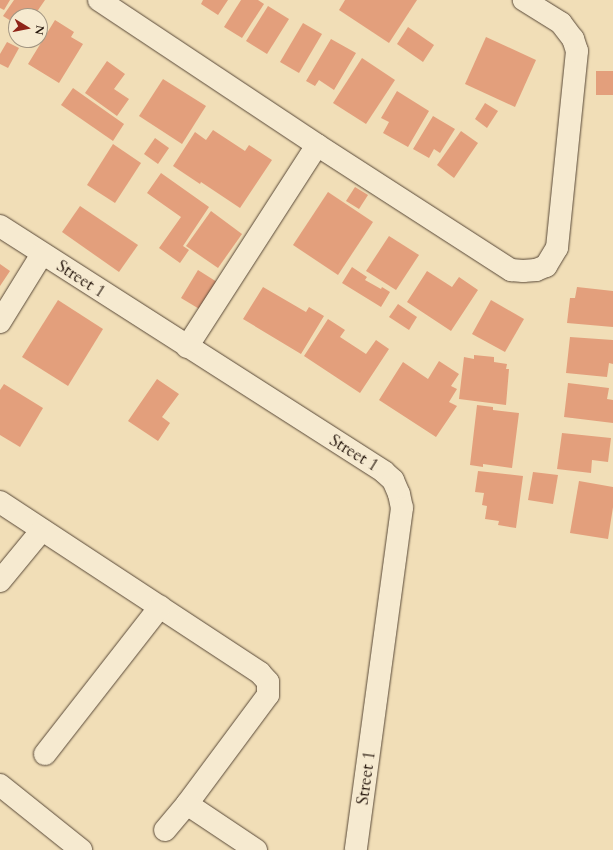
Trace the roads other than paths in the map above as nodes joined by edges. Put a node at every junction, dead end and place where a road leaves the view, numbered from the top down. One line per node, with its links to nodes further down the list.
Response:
1 (99, 0): 3 (street)
2 (524, 0): 3 (street)
3 (317, 145): 7 (street)
4 (0, 226): 5 (street, Street 1)
5 (42, 254): 6 (street); 7 (street, Street 1)
6 (0, 322)
7 (187, 347): 19 (street, Street 1)
8 (0, 502): 9 (street)
9 (42, 530): 10 (street); 11 (street)
10 (0, 581)
11 (160, 607): 12 (street); 14 (street)
12 (45, 754)
13 (0, 785): 16 (street)
14 (187, 804): 15 (street); 18 (street)
15 (165, 830)
16 (59, 842): 17 (street)
17 (81, 850)
18 (256, 850)
19 (356, 850)

